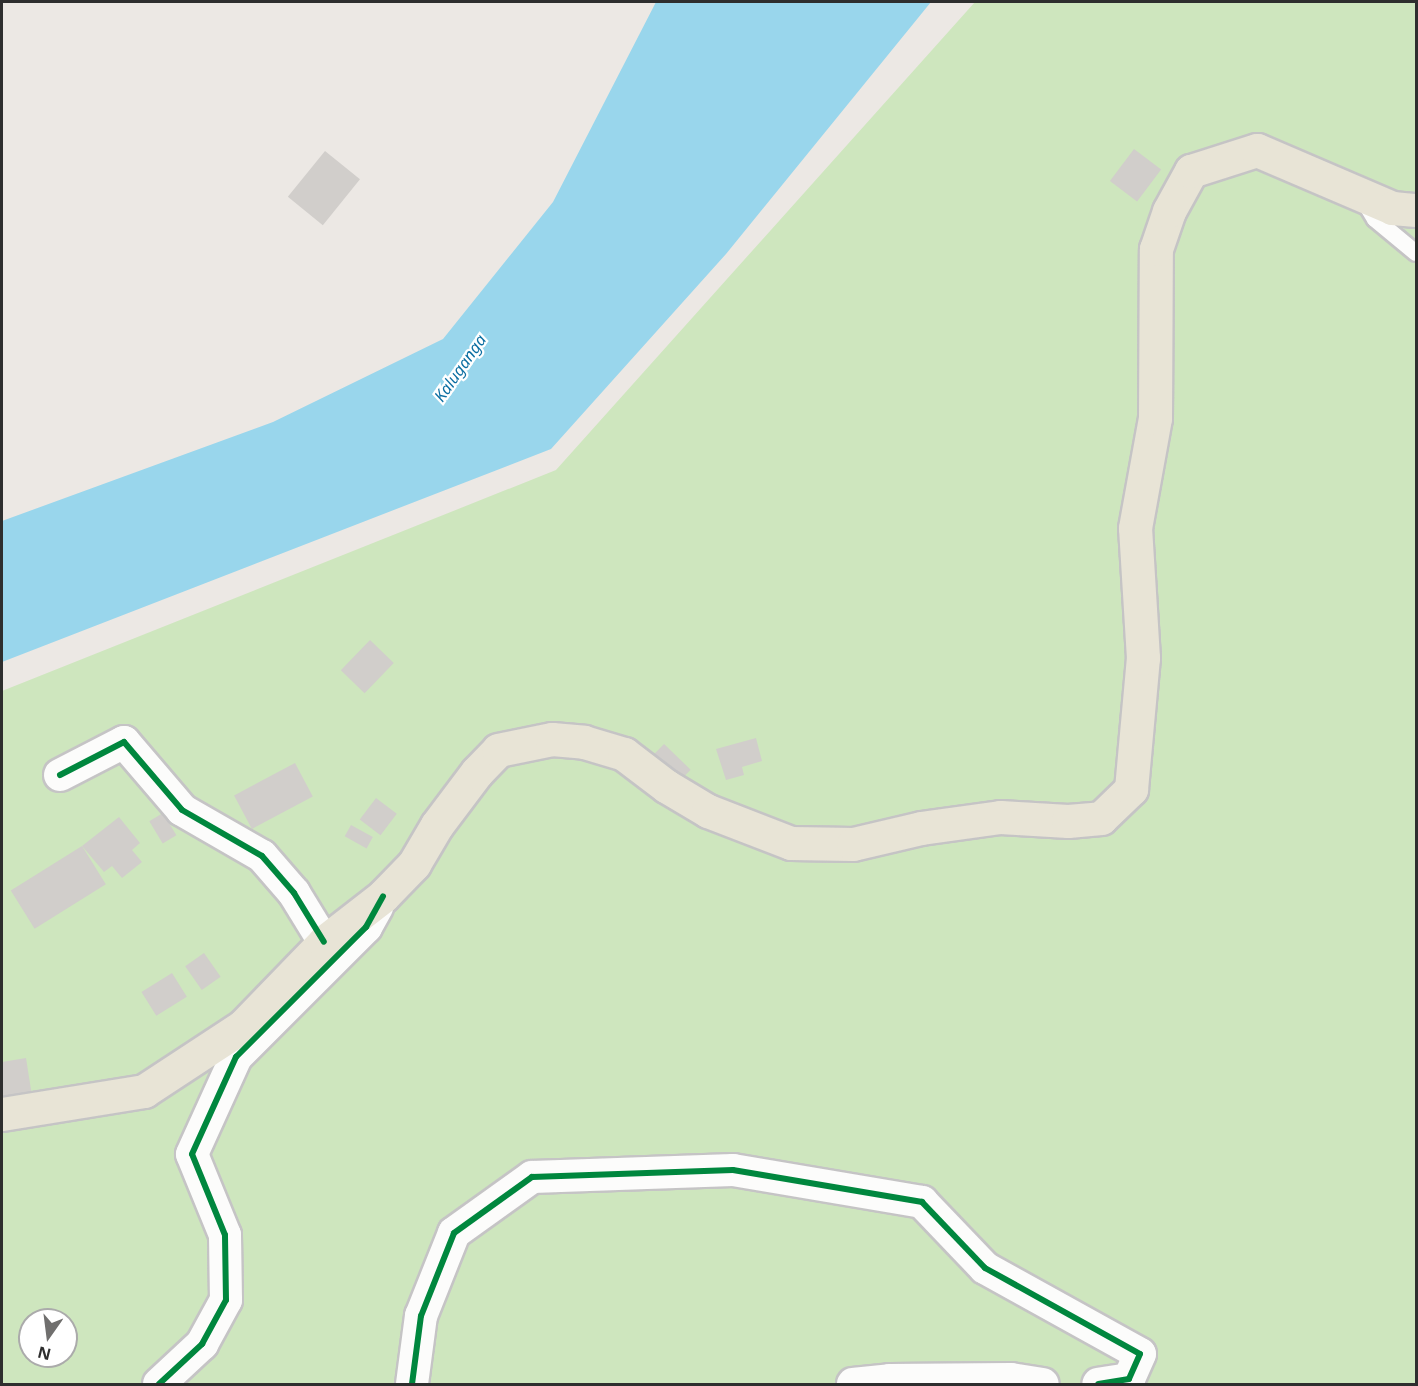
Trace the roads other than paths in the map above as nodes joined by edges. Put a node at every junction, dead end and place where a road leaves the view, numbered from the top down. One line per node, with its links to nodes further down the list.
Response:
1 (1357, 190): 2 (main road); 3 (lane); 5 (main road)
2 (1416, 210)
3 (1416, 253)
4 (60, 775): 6 (street)
5 (383, 896): 6 (main road); 8 (street)
6 (324, 942): 7 (main road)
7 (2, 1114)
8 (159, 1384)
9 (412, 1384): 12 (street)
10 (853, 1384): 11 (street)
11 (1043, 1384)
12 (1098, 1384)

